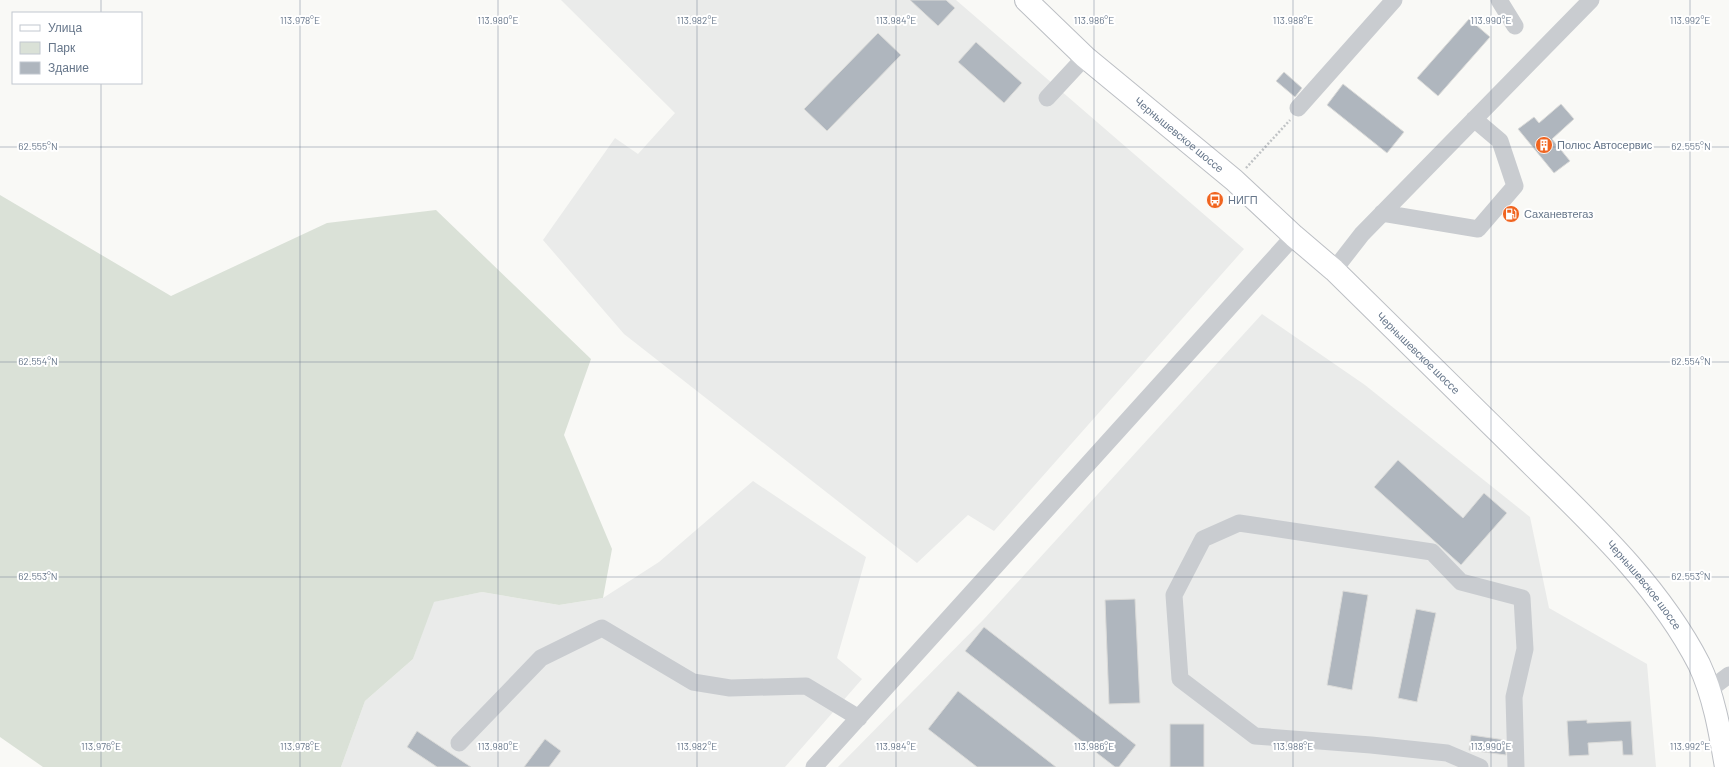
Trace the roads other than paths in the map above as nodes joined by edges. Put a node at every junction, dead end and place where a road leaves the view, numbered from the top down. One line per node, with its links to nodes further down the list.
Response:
1 (1026, 0): 6 (main road, Чернышевское шоссе)
2 (1394, 0): 8 (street)
3 (1499, 0): 5 (street)
4 (1591, 0): 9 (street)
5 (1515, 26)
6 (1085, 57): 7 (street); 11 (main road, Чернышевское шоссе)
7 (1047, 98)
8 (1298, 108)
9 (1474, 120): 10 (street); 10 (street)
10 (1382, 213): 12 (street)
11 (1294, 236): 12 (main road, Чернышевское шоссе); 15 (street)
12 (1334, 270): 14 (main road, Чернышевское шоссе)
13 (1729, 675): 14 (street)
14 (1709, 690): 20 (main road, Чернышевское шоссе)
15 (859, 718): 16 (street); 17 (street)
16 (459, 743)
17 (814, 767)
18 (1480, 767): 19 (street)
19 (1516, 767)
20 (1726, 767)

